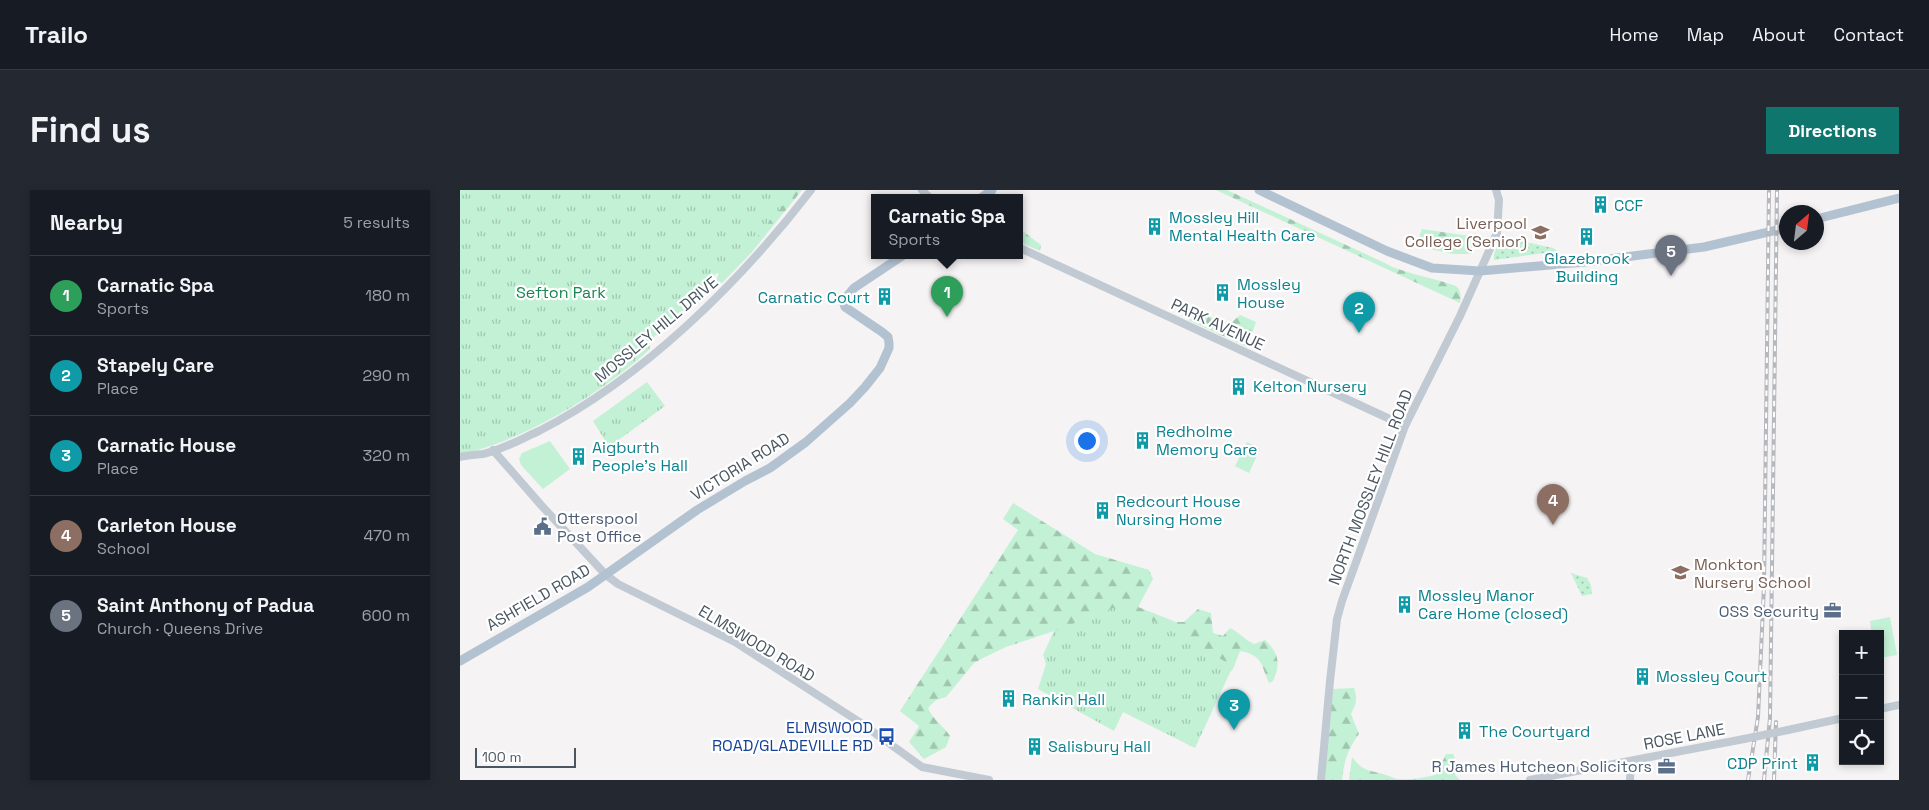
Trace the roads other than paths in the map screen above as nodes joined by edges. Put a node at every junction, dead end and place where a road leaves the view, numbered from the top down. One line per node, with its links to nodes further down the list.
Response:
1 (811, 190): 11 (street, MOSSLEY HILL DRIVE)
2 (1259, 190): 9 (main road)
3 (1496, 190): 9 (street, NORTH MOSSLEY HILL ROAD)
4 (1899, 198): 5 (main road)
5 (1824, 217)
6 (1779, 230): 9 (main road)
7 (1023, 249): 10 (street, PARK AVENUE)
8 (898, 259): 13 (main road, VICTORIA ROAD)
9 (1480, 271): 10 (street, NORTH MOSSLEY HILL ROAD)
10 (1405, 426): 21 (street, NORTH MOSSLEY HILL ROAD)
11 (493, 450): 12 (street, MOSSLEY HILL DRIVE); 13 (street, ELMSWOOD ROAD)
12 (460, 457)
13 (606, 575): 14 (main road, ASHFIELD ROAD); 20 (street, ELMSWOOD ROAD)
14 (460, 661)
15 (1899, 705): 16 (street)
16 (1884, 708)
17 (1839, 719): 18 (street, ROSE LANE, bridge)
18 (1631, 761): 19 (street, ROSE LANE); 23 (street)
19 (1576, 776): 22 (street, ROSE LANE)
20 (989, 780)
21 (1321, 780)
22 (1530, 780)
23 (1630, 780)

